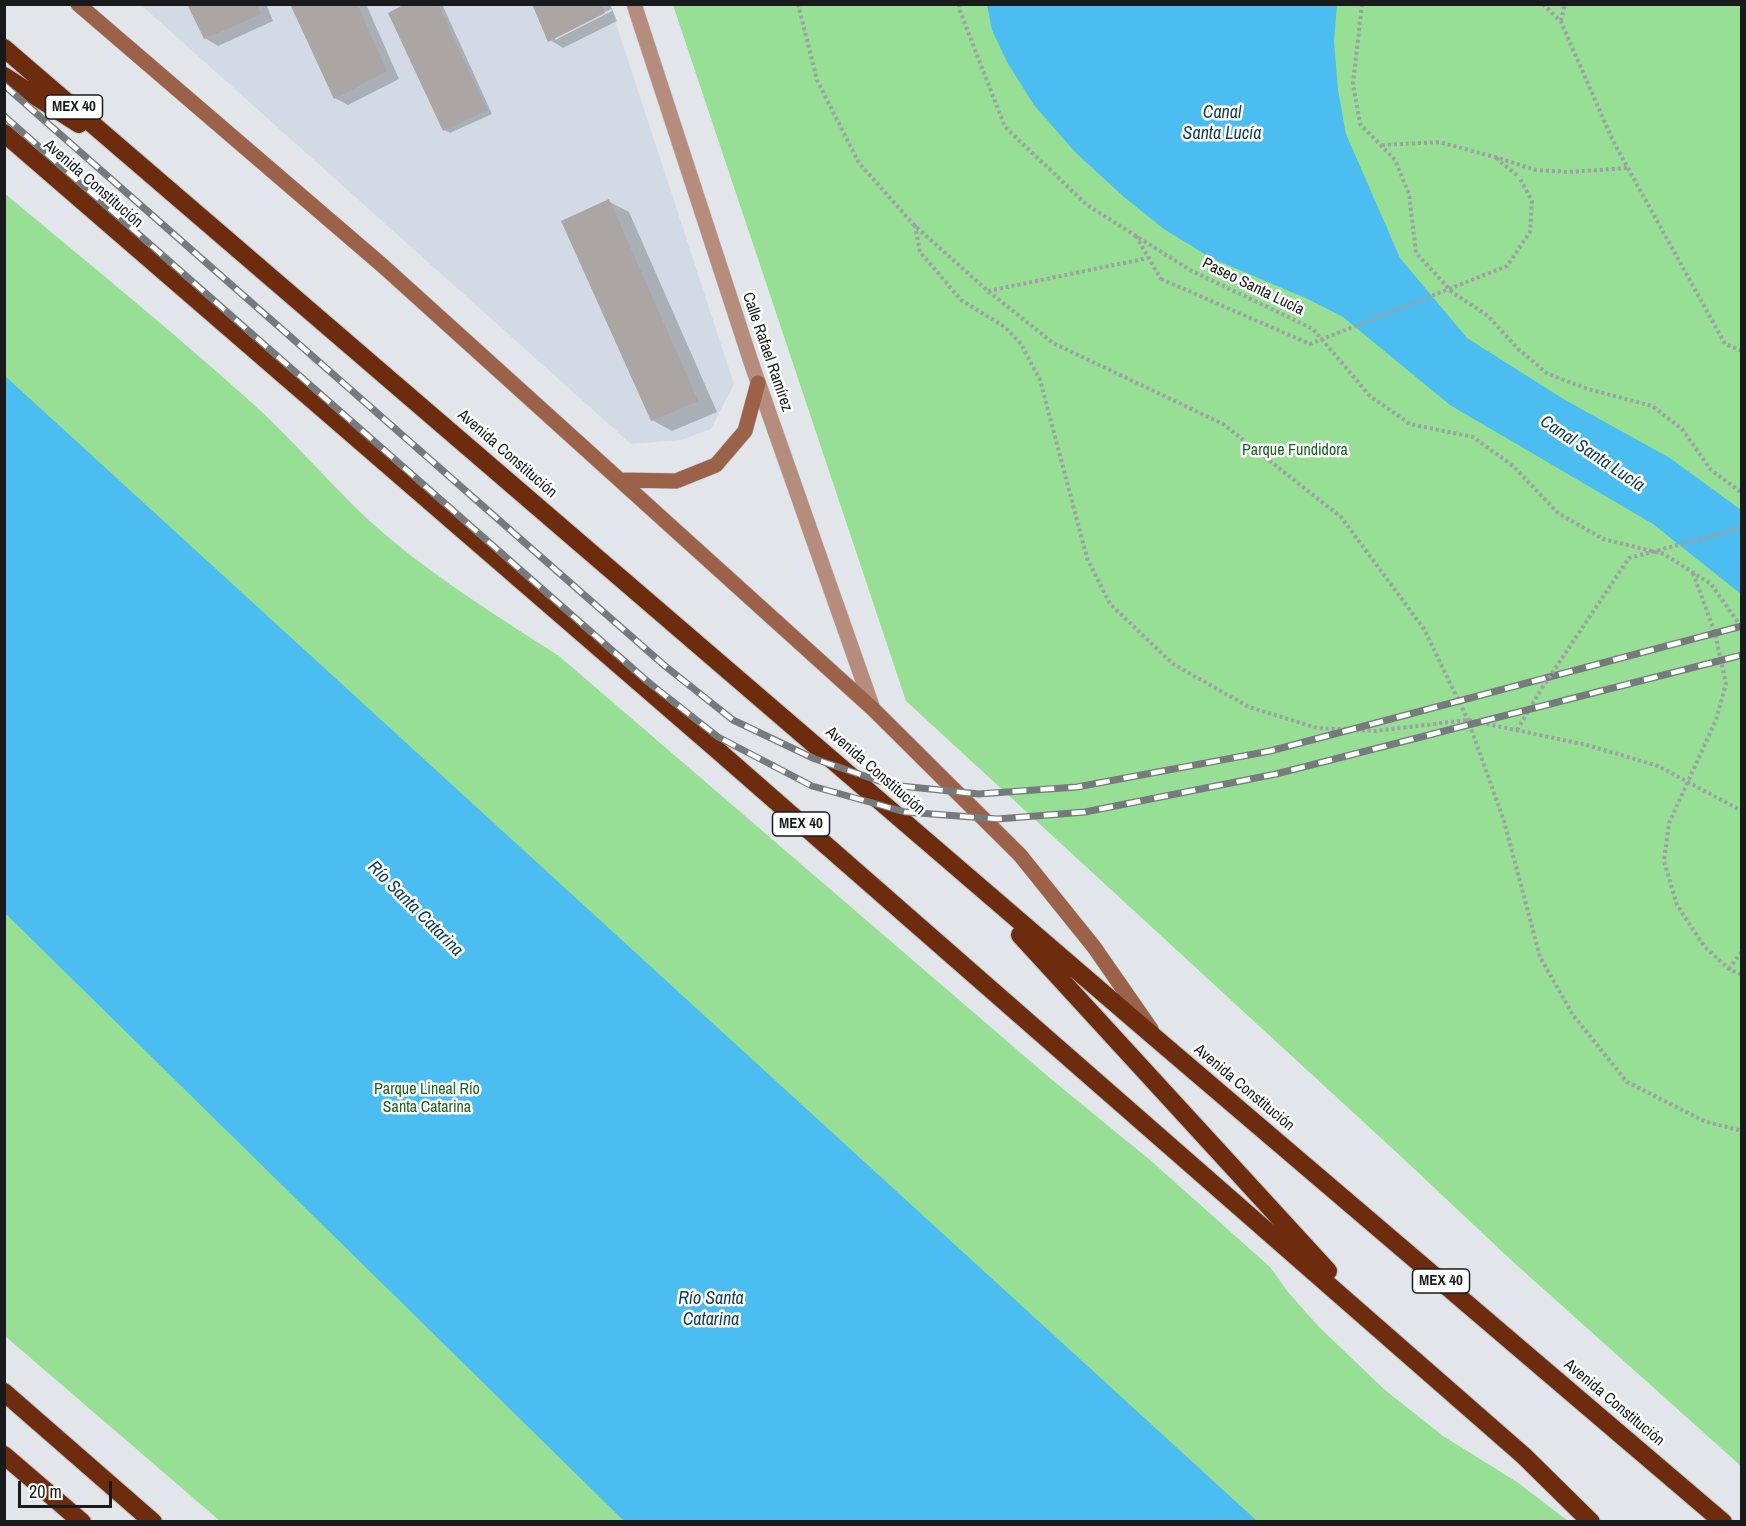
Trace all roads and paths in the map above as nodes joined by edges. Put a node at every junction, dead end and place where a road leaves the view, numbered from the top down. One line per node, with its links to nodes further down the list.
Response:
1 (78, 4): 22 (street)
2 (634, 4): 21 (street, Calle Rafael Ramírez)
3 (798, 4): 16 (path)
4 (959, 4): 17 (path, Paseo Santa Lucía)
5 (1362, 4): 12 (path)
6 (1543, 4): 8 (path)
7 (1565, 4): 8 (path)
8 (1561, 22): 15 (path)
9 (4, 48): 14 (highway, Avenida Constitución / MEX 40)
10 (4, 76): 14 (highway)
11 (4, 133): 38 (highway, Avenida Constitución / MEX 40)
12 (1381, 145): 13 (path); 23 (path)
13 (1495, 156): 15 (path); 18 (path, bridge)
14 (143, 166): 32 (highway, Avenida Constitución / MEX 40)
15 (1628, 168): 20 (path)
16 (914, 225): 19 (path); 28 (path)
17 (1135, 236): 18 (path); 25 (path, Paseo Santa Lucía)
18 (1148, 258): 19 (path)
19 (988, 291): 28 (path)
20 (1742, 351)
21 (758, 383): 22 (street); 27 (street, Calle Rafael Ramírez)
22 (621, 480): 27 (street)
23 (1742, 493)
24 (1742, 528): 29 (path, bridge)
25 (1692, 572): 26 (path, Paseo Santa Lucía); 30 (path)
26 (1742, 628)
27 (873, 710): 36 (street)
28 (1468, 720): 29 (path); 37 (path)
29 (1517, 730): 30 (path)
30 (1687, 782): 31 (path); 34 (path)
31 (1742, 812)
32 (965, 875): 36 (highway, Avenida Constitución / MEX 40); 38 (highway)
33 (1742, 951): 34 (path)
34 (1729, 969): 35 (path)
35 (1742, 975)
36 (1159, 1041): 44 (highway, Avenida Constitución / MEX 40)
37 (1742, 1131)
38 (1390, 1339): 43 (highway, Avenida Constitución / MEX 40)
39 (4, 1392): 42 (highway)
40 (4, 1455): 41 (highway)
41 (81, 1521)
42 (153, 1521)
43 (1592, 1521)
44 (1723, 1521)

